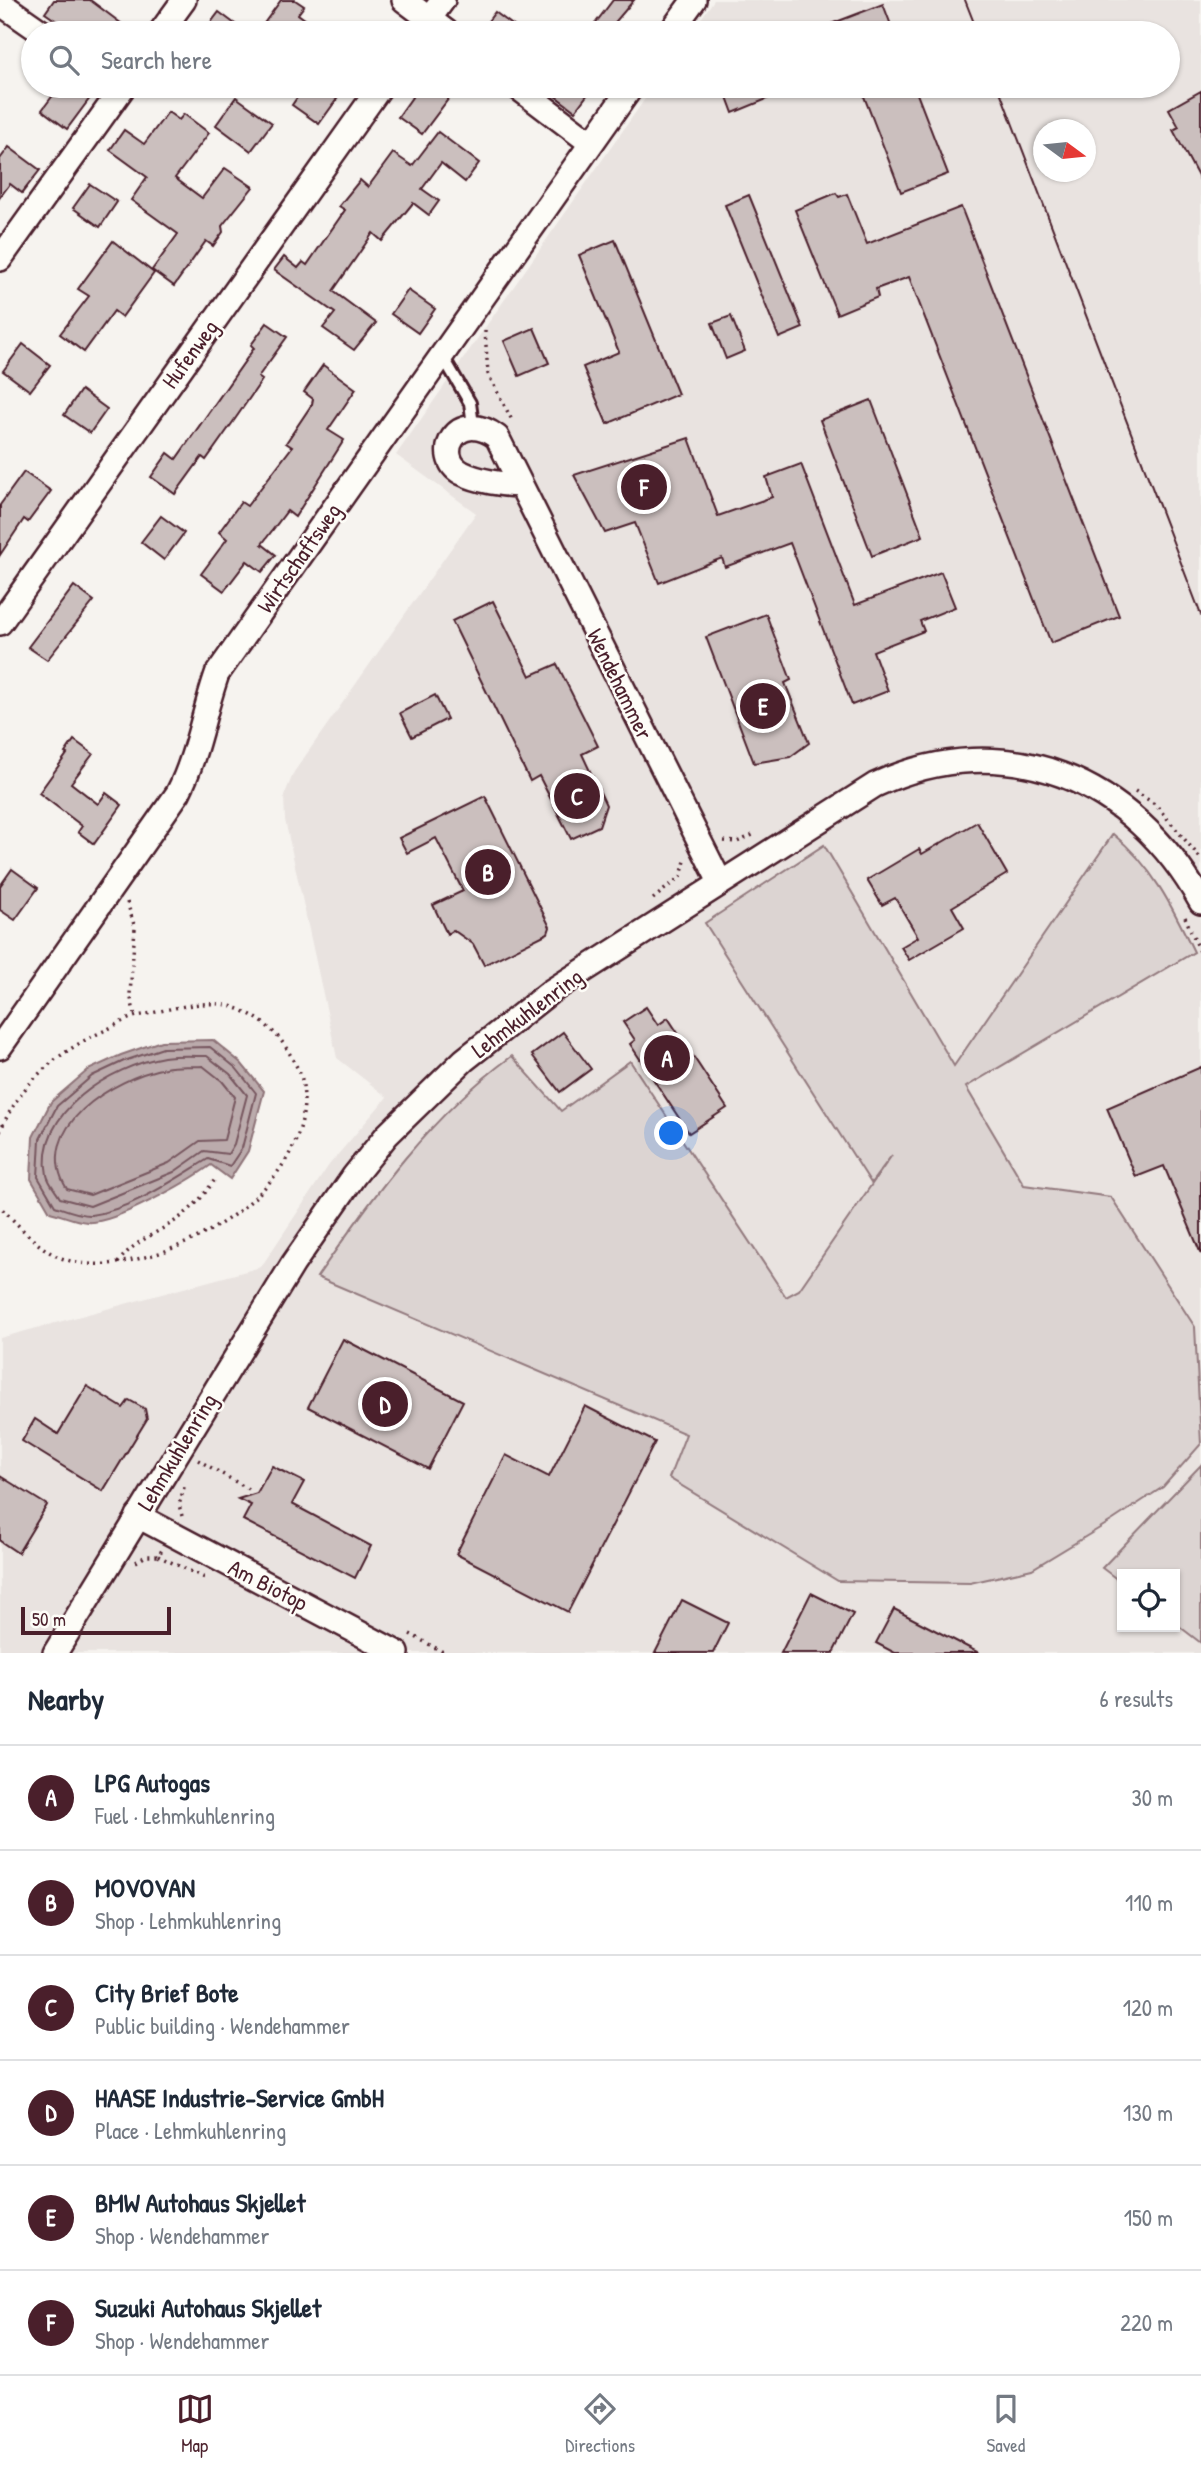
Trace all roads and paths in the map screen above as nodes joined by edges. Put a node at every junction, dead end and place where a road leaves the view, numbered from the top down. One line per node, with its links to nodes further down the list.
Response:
1 (184, 0): 7 (street)
2 (404, 0): 8 (street)
3 (443, 0): 9 (street)
4 (694, 0): 10 (street)
5 (0, 3): 6 (street)
6 (26, 21)
7 (169, 21)
8 (420, 21)
9 (428, 21)
10 (679, 21)
11 (112, 98): 16 (street)
12 (372, 98): 20 (street, Hufenweg)
13 (532, 98): 15 (street)
14 (623, 98): 15 (street, Wirtschaftsweg)
15 (591, 143): 17 (street, Wirtschaftsweg)
16 (0, 259)
17 (442, 355): 18 (lane); 22 (street, Wirtschaftsweg)
18 (473, 425): 19 (street, Wendehammer); 19 (street)
19 (521, 485): 21 (street, Wendehammer)
20 (0, 623)
21 (720, 882): 23 (street, Lehmkuhlenring); 36 (street, Lehmkuhlenring)
22 (114, 886): 25 (path); 26 (street, Wirtschaftsweg)
23 (1190, 904): 24 (path)
24 (1201, 954)
25 (135, 1016): 27 (path); 30 (path)
26 (0, 1047)
27 (0, 1132)
28 (216, 1178): 30 (path)
29 (0, 1208): 30 (path)
30 (118, 1263)
31 (205, 1449): 32 (path)
32 (198, 1460): 33 (path); 35 (path)
33 (193, 1468)
34 (189, 1476): 37 (path)
35 (248, 1489)
36 (138, 1517): 37 (street, Am Biotop); 39 (street, Lehmkuhlenring)
37 (171, 1535): 38 (path); 40 (street, Am Biotop)
38 (129, 1572)
39 (55, 1653)
40 (397, 1653)

